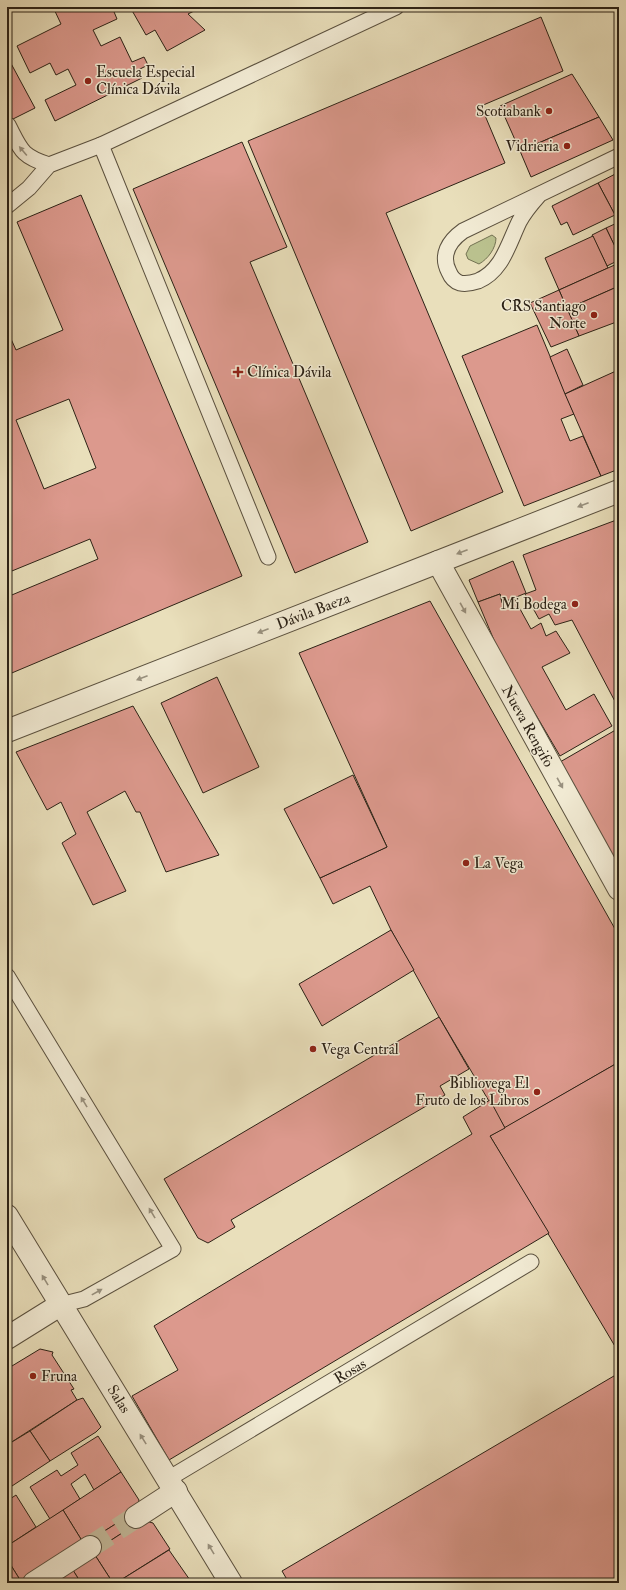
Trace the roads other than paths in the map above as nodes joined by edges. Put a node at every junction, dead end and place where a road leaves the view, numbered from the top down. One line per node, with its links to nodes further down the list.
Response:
1 (396, 7): 3 (lane)
2 (8, 125): 5 (lane, one-way to 2)
3 (101, 145): 5 (lane); 9 (lane)
4 (619, 156): 6 (lane)
5 (49, 165): 7 (lane)
6 (539, 195): 6 (lane)
7 (7, 206)
8 (619, 490): 10 (street, Dávila Baeza, one-way to 10)
9 (268, 557)
10 (438, 562): 11 (street, Dávila Baeza, one-way to 11); 12 (street, Nueva Rengifo, one-way to 12)
11 (7, 731)
12 (619, 890)
13 (7, 976): 16 (lane, one-way to 13)
14 (7, 1216): 16 (street, Salas, one-way to 14)
15 (531, 1262): 18 (lane, Rosas)
16 (60, 1306): 17 (street); 18 (street, Salas, one-way to 16)
17 (7, 1338)
18 (172, 1485): 19 (street, Rosas); 22 (street, Salas, one-way to 18)
19 (136, 1517)
20 (90, 1547): 21 (street)
21 (34, 1583)
22 (231, 1583)

